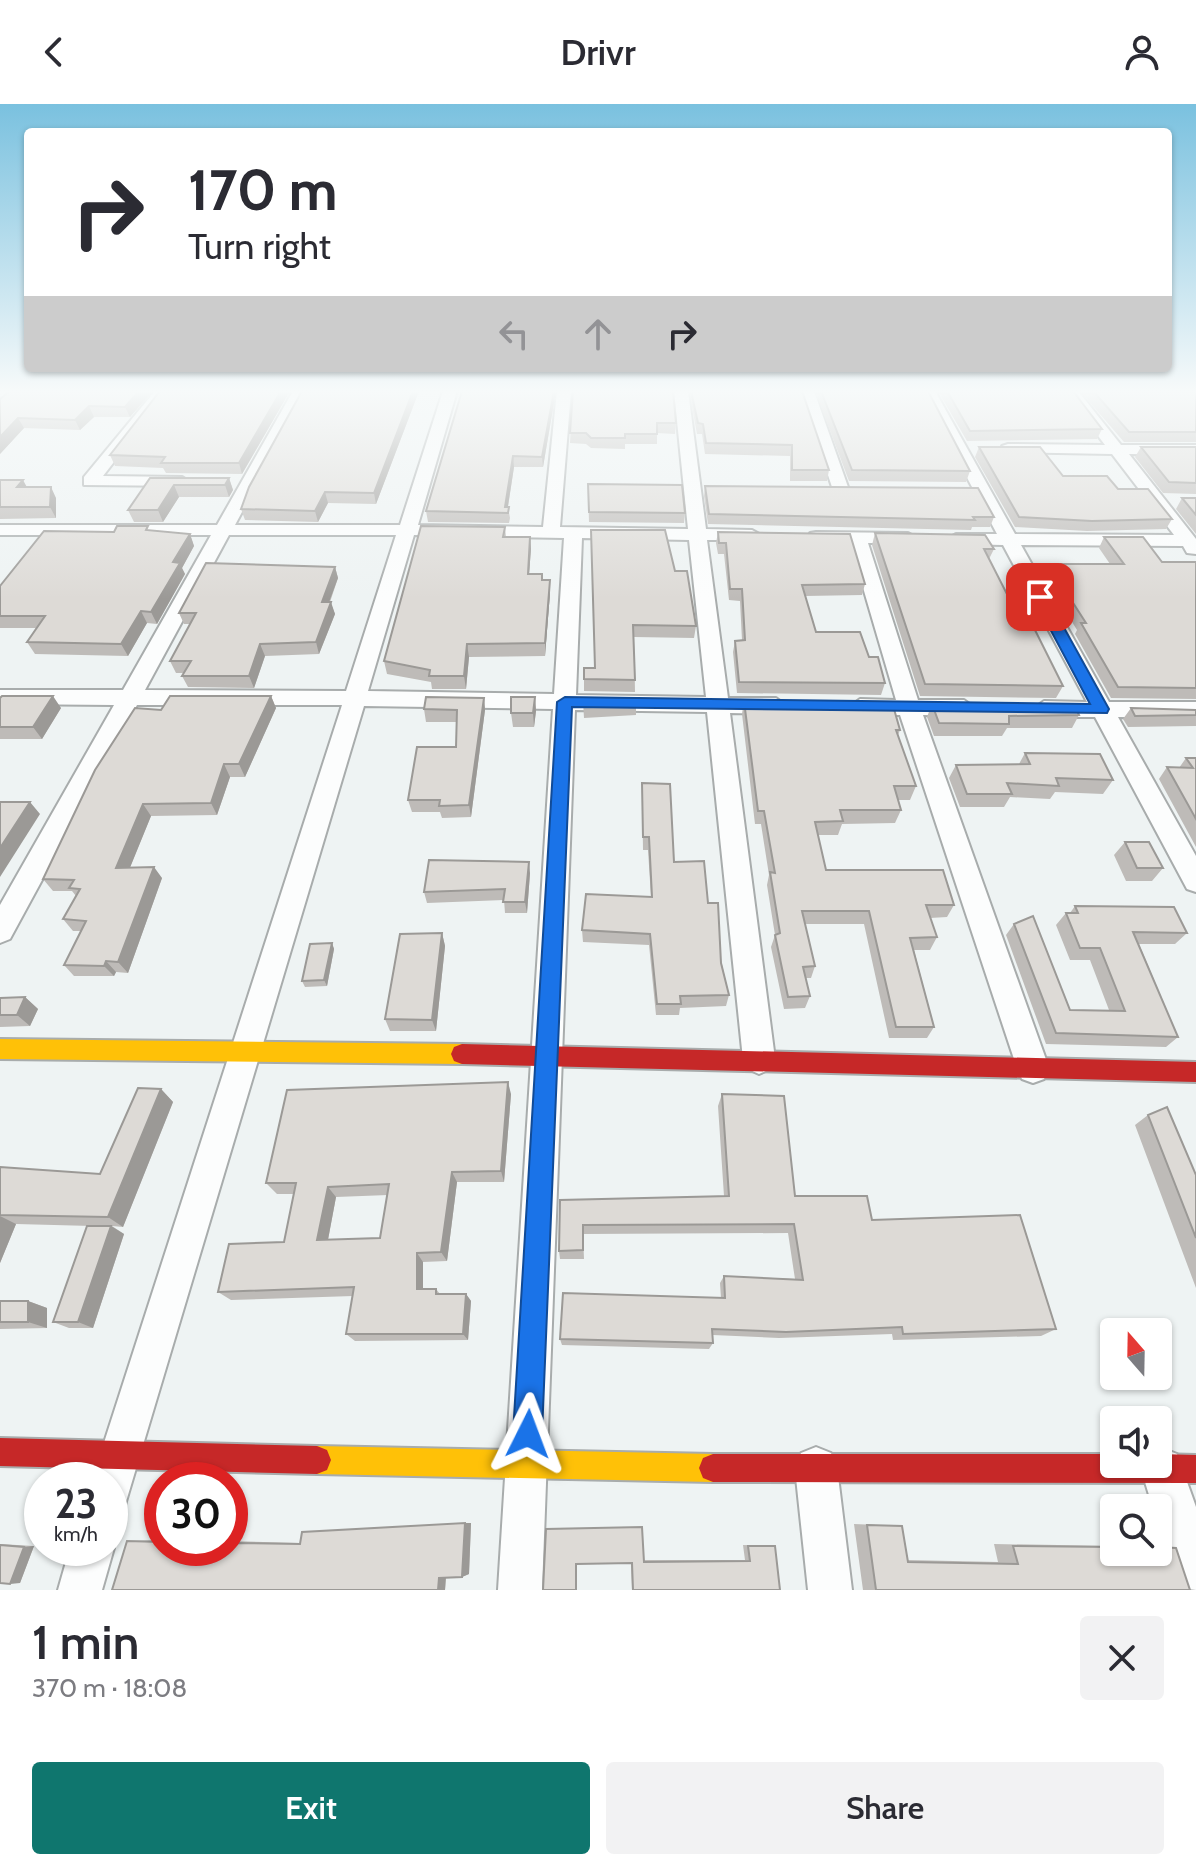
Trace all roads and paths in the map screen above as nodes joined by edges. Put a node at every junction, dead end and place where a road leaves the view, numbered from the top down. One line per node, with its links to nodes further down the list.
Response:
1 (107, 460): 10 (street)
2 (256, 460): 14 (street)
3 (428, 460): 17 (street)
4 (563, 460): 18 (street)
5 (695, 460): 19 (street)
6 (831, 460): 11 (street)
7 (974, 460): 21 (street)
8 (979, 460): 21 (street)
9 (1126, 460): 12 (street)
10 (203, 482)
11 (840, 487)
12 (1157, 501): 13 (street); 22 (street)
13 (1183, 501)
14 (224, 529): 16 (street); 17 (street); 24 (street)
15 (0, 530): 16 (street)
16 (48, 530): 23 (street)
17 (406, 530): 18 (street); 26 (street)
18 (562, 532): 19 (street); 27 (street)
19 (698, 535): 20 (street); 28 (street)
20 (857, 537): 21 (street); 31 (street)
21 (1009, 541): 22 (street); 34 (street)
22 (1192, 546)
23 (29, 555)
24 (131, 696): 25 (street); 26 (street); 37 (street)
25 (0, 697)
26 (354, 698): 27 (street); 39 (street)
27 (565, 702): 28 (street); 40 (street)
28 (718, 705): 29 (street); 41 (street)
29 (798, 706)
30 (830, 706): 31 (street)
31 (909, 707): 32 (street); 42 (street)
32 (989, 708)
33 (1021, 708): 34 (street)
34 (1101, 709): 35 (street); 36 (street)
35 (1196, 710)
36 (1196, 881)
37 (0, 931)
38 (0, 1049): 39 (street)
39 (248, 1053): 40 (street); 46 (street)
40 (547, 1056): 41 (street); 47 (street)
41 (759, 1059): 42 (street)
42 (1033, 1068): 43 (street)
43 (1196, 1072)
44 (0, 1452): 45 (street)
45 (58, 1462)
46 (118, 1462)
47 (526, 1466): 48 (street); 50 (street); 54 (street)
48 (816, 1468): 49 (street); 55 (street)
49 (1179, 1469): 52 (street)
50 (128, 1472)
51 (87, 1566): 53 (street)
52 (1196, 1572)
53 (80, 1590)
54 (520, 1590)
55 (830, 1590)

